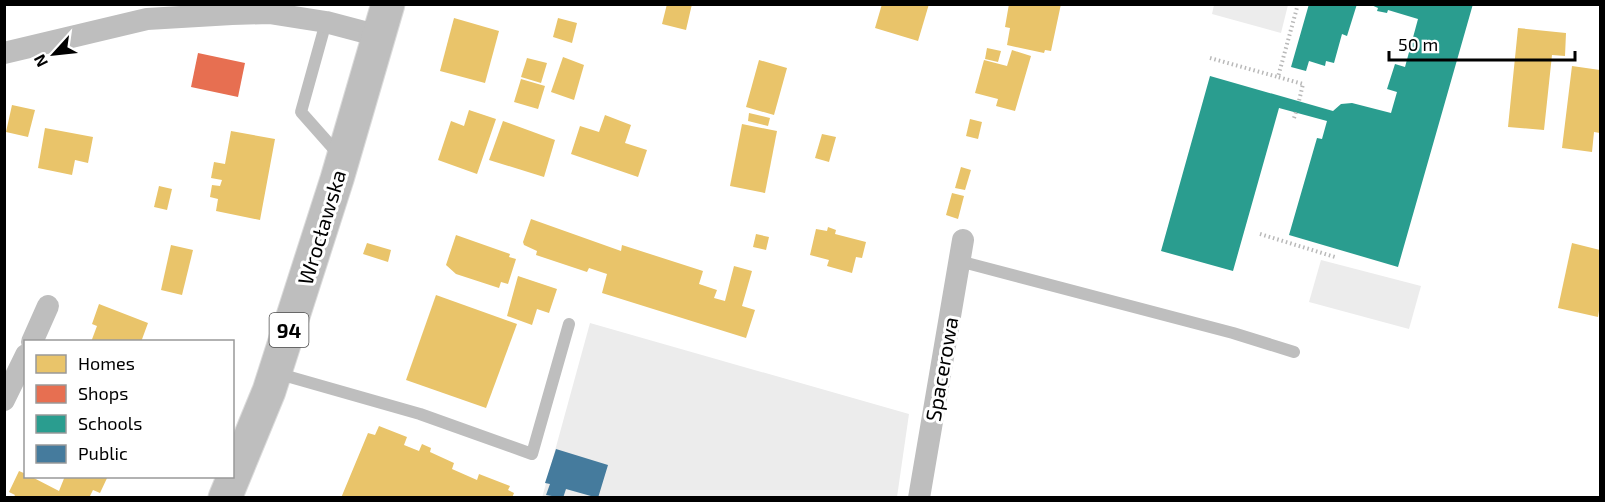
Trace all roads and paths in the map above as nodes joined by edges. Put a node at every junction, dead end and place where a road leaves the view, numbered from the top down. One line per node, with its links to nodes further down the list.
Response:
1 (388, 4): 4 (main road, 94)
2 (1298, 4): 7 (path)
3 (326, 22): 4 (street); 5 (street); 11 (lane)
4 (379, 36): 11 (main road, 94)
5 (4, 53)
6 (1210, 58): 7 (path)
7 (1278, 77): 8 (path)
8 (1299, 101)
9 (1296, 112): 10 (path)
10 (1294, 118)
11 (342, 158): 20 (main road, Wrocławska / 94)
12 (1260, 234): 14 (path)
13 (961, 250): 18 (lane); 23 (street, Spacerowa)
14 (1335, 257)
15 (48, 306): 17 (street)
16 (569, 324): 20 (lane)
17 (33, 340)
18 (1294, 352)
19 (24, 359): 21 (street)
20 (275, 373): 22 (main road, Wrocławska / 94)
21 (4, 400)
22 (234, 495)
23 (919, 498)

